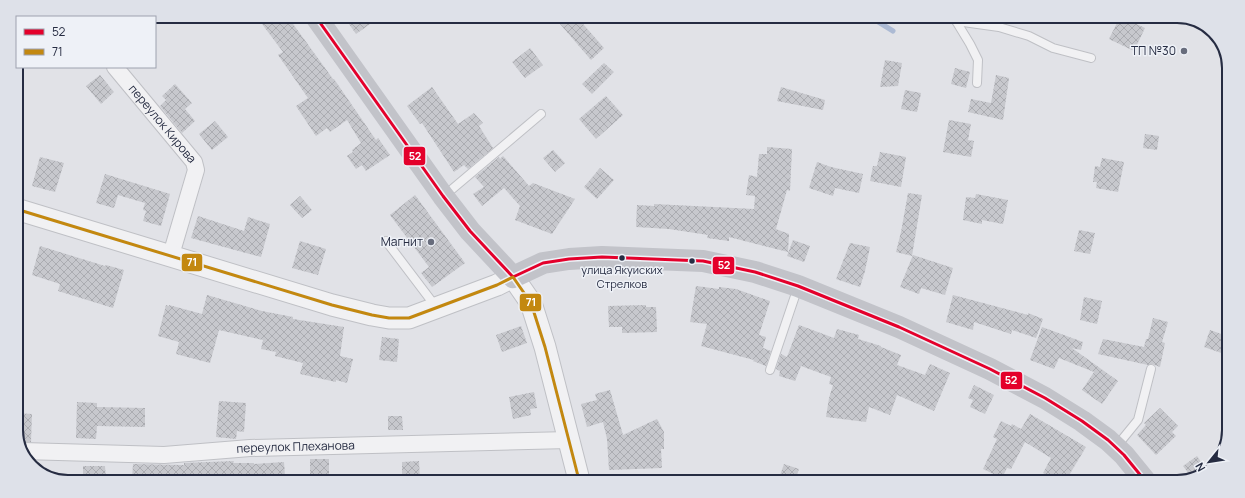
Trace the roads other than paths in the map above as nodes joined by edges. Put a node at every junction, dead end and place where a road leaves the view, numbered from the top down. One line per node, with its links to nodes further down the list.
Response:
1 (320, 23): 8 (main road)
2 (957, 23): 6 (lane)
3 (974, 23): 4 (lane)
4 (1091, 58)
5 (116, 68): 11 (street, переулок Кирова)
6 (978, 83)
7 (541, 114): 8 (lane)
8 (443, 196): 12 (main road)
9 (23, 211): 11 (street)
10 (386, 241): 14 (lane)
11 (171, 255): 14 (street)
12 (513, 277): 13 (main road); 14 (street); 17 (street)
13 (798, 286): 16 (lane); 18 (main road)
14 (437, 307)
15 (1151, 369): 18 (lane)
16 (770, 370)
17 (569, 440): 19 (street, переулок Плеханова); 20 (street)
18 (1116, 447): 21 (main road)
19 (28, 451)
20 (578, 475)
21 (1140, 475)

